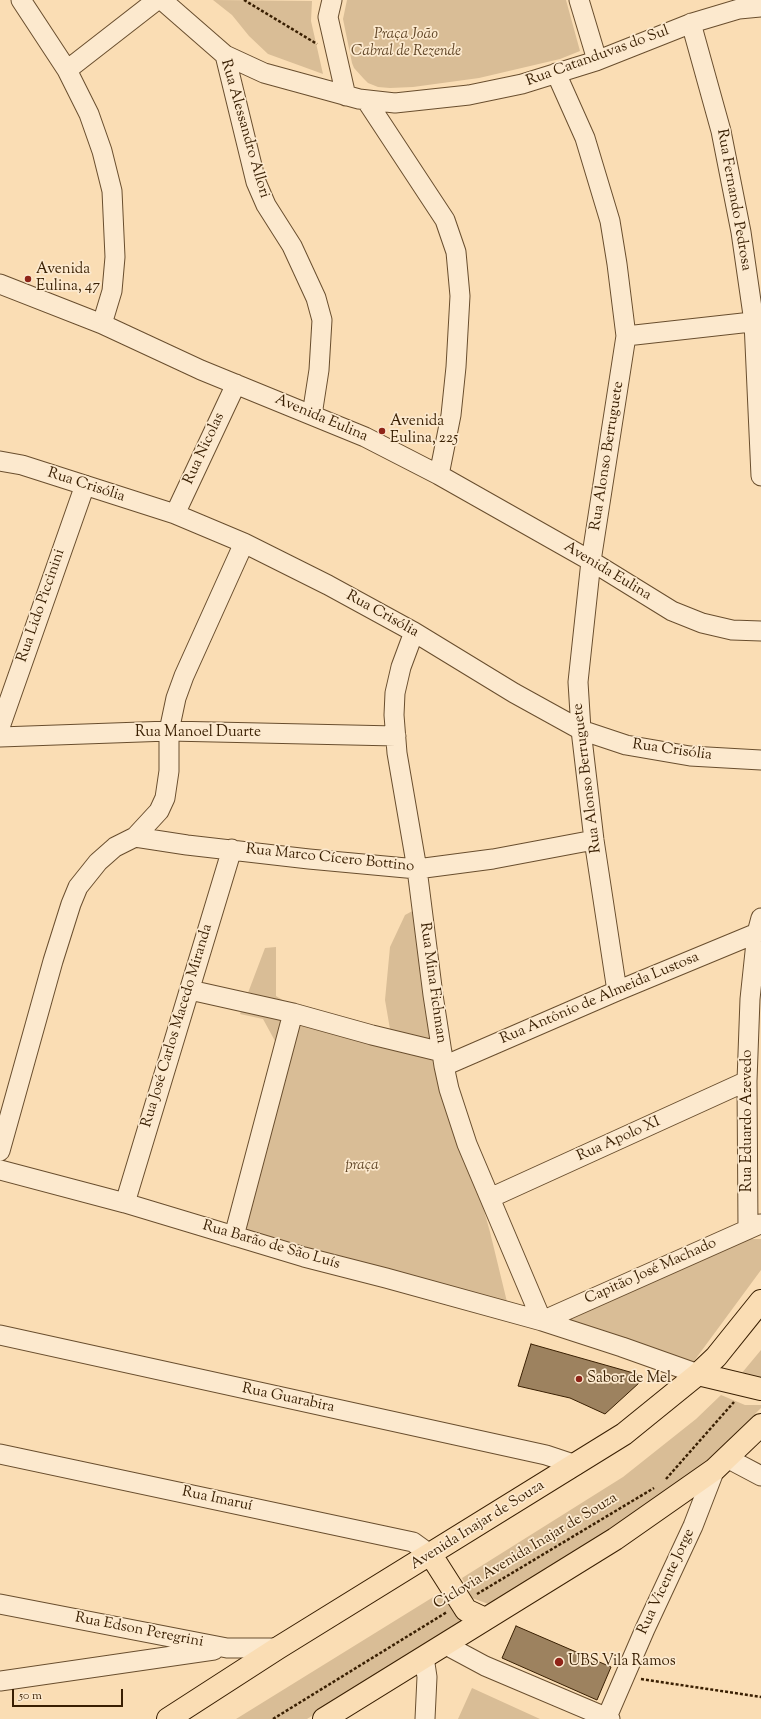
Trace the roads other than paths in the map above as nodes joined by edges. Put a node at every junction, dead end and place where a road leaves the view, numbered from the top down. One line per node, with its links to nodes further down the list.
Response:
1 (21, 0): 10 (street)
2 (157, 0): 10 (street)
3 (162, 0): 8 (street, Rua Alessandro Allori)
4 (332, 0): 12 (street)
5 (579, 0): 9 (street)
6 (761, 7): 7 (street, Rua Catanduvas do Sul)
7 (690, 23): 9 (street, Rua Catanduvas do Sul); 15 (street, Rua Fernando Pedrosa)
8 (225, 55): 12 (street, Rua Catanduvas do Sul); 19 (street, Rua Alessandro Allori)
9 (597, 60): 11 (street, Rua Catanduvas do Sul)
10 (67, 70): 16 (street)
11 (556, 73): 13 (street, Rua Catanduvas do Sul); 17 (street, Rua Alonso Berruguete)
12 (346, 96): 13 (street, Rua Catanduvas do Sul)
13 (366, 100): 21 (street)
14 (0, 284): 16 (street, Avenida Eulina)
15 (757, 321): 17 (street); 22 (street, Rua Fernando Pedrosa)
16 (102, 324): 18 (street, Avenida Eulina)
17 (626, 336): 26 (street, Rua Alonso Berruguete)
18 (236, 384): 19 (street, Avenida Eulina); 24 (street, Rua Nicolas)
19 (312, 415): 21 (street, Avenida Eulina)
20 (0, 461): 23 (street, Rua Crisólia)
21 (439, 475): 26 (street, Avenida Eulina)
22 (761, 476)
23 (85, 485): 24 (street, Rua Crisólia); 29 (street, Rua Lido Piccinini)
24 (175, 514): 25 (street, Rua Crisólia)
25 (244, 543): 28 (street, Rua Crisólia); 31 (street)
26 (591, 561): 27 (street, Avenida Eulina); 30 (street, Rua Alonso Berruguete)
27 (761, 631)
28 (414, 632): 30 (street, Rua Crisólia); 32 (street, Rua Mina Fichman)
29 (0, 727)
30 (581, 730): 34 (street, Rua Crisólia); 36 (street, Rua Alonso Berruguete)
31 (169, 731): 32 (street, Rua Manoel Duarte); 33 (street, Rua Manoel Duarte); 35 (street)
32 (396, 736): 38 (street, Rua Mina Fichman)
33 (0, 737)
34 (761, 760)
35 (135, 837): 37 (street, Rua Marco Cícero Bottino); 45 (street)
36 (594, 840): 38 (street, Rua Marco Cícero Bottino); 41 (street, Rua Alonso Berruguete)
37 (232, 849): 38 (street, Rua Marco Cícero Bottino); 40 (street, Rua José Carlos Macedo Miranda)
38 (417, 869): 43 (street, Rua Mina Fichman)
39 (759, 926): 41 (street, Rua Antônio de Almeida Lustosa); 44 (street, Rua Eduardo Azevedo)
40 (190, 990): 42 (street); 48 (street, Rua José Carlos Macedo Miranda)
41 (617, 990): 43 (street, Rua Antônio de Almeida Lustosa)
42 (293, 1013): 43 (street); 50 (street)
43 (443, 1059): 47 (street, Rua Mina Fichman)
44 (747, 1082): 47 (street, Rua Apolo XI); 49 (street, Rua Eduardo Azevedo)
45 (0, 1151)
46 (0, 1170): 48 (street, Rua Barão de São Luís)
47 (490, 1198): 52 (street, Rua Mina Fichman)
48 (125, 1203): 50 (street, Rua Barão de São Luís)
49 (754, 1226): 52 (street, Capitão José Machado)
50 (234, 1236): 52 (street, Rua Barão de São Luís)
51 (761, 1301): 54 (main road, Avenida Inajar de Souza)
52 (542, 1321): 54 (street, Rua Barão de São Luís)
53 (0, 1335): 59 (street, Rua Guarabira)
54 (698, 1374): 55 (main road); 59 (main road, Avenida Inajar de Souza)
55 (754, 1388)
56 (761, 1425): 58 (main road)
57 (0, 1454): 61 (street, Rua Imaruí)
58 (721, 1464): 60 (street); 63 (main road); 71 (street, Rua Vicente Jorge)
59 (576, 1465): 61 (main road, Avenida Inajar de Souza)
60 (761, 1476)
61 (430, 1555): 63 (main road); 66 (main road, Avenida Inajar de Souza)
62 (0, 1604): 65 (street, Rua Edson Peregrini)
63 (476, 1624): 64 (main road); 68 (street)
64 (444, 1644): 67 (main road); 68 (street)
65 (227, 1648): 66 (street, Rua Edson Peregrini); 69 (street)
66 (278, 1648): 70 (main road, Avenida Inajar de Souza)
67 (424, 1657): 72 (main road); 73 (street)
68 (485, 1666): 71 (street)
69 (0, 1681)
70 (173, 1718)
71 (609, 1718)
72 (324, 1719)
73 (425, 1719)

